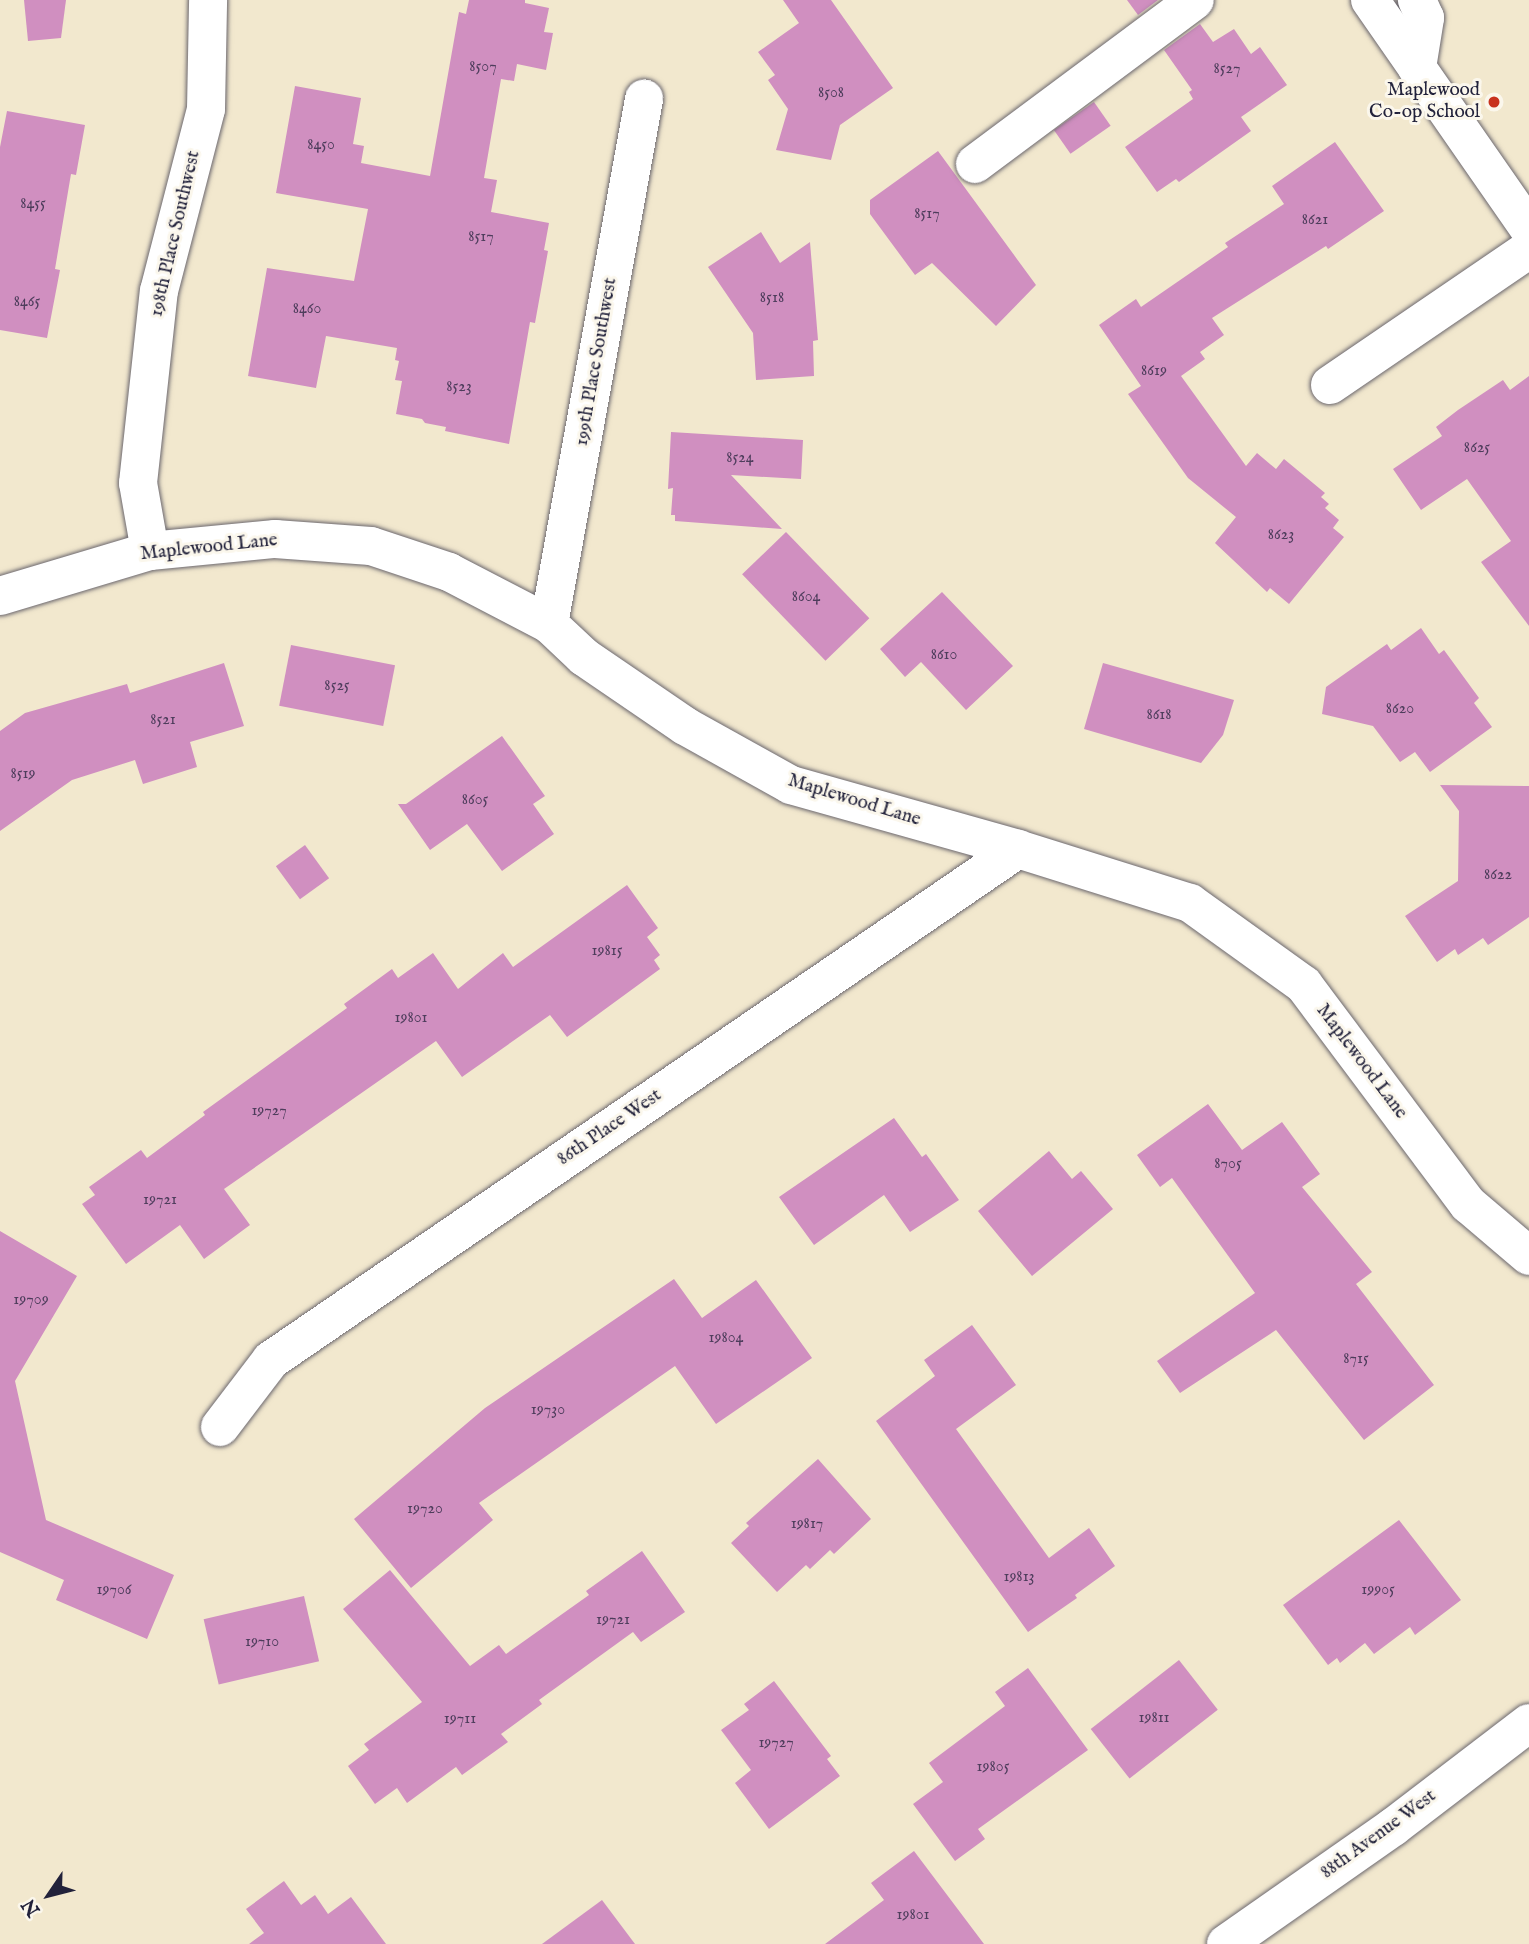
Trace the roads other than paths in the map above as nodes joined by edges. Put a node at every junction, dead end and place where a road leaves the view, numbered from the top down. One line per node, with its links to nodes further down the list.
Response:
1 (208, 0): 11 (street, 198th Place Southwest)
2 (1195, 0): 7 (street)
3 (1370, 0): 5 (street)
4 (1418, 0): 5 (street)
5 (1418, 68): 8 (street)
6 (644, 99): 13 (street, 199th Place Southwest)
7 (975, 164)
8 (1529, 229)
9 (1529, 249): 10 (street)
10 (1330, 385)
11 (150, 551): 12 (street, Maplewood Lane); 13 (street, Maplewood Lane)
12 (0, 596)
13 (549, 624): 14 (street, Maplewood Lane)
14 (1018, 849): 15 (street, Maplewood Lane); 16 (street, 86th Place West)
15 (1529, 1256)
16 (220, 1427)
17 (1529, 1723): 18 (street, 88th Avenue West)
18 (1226, 1944)

